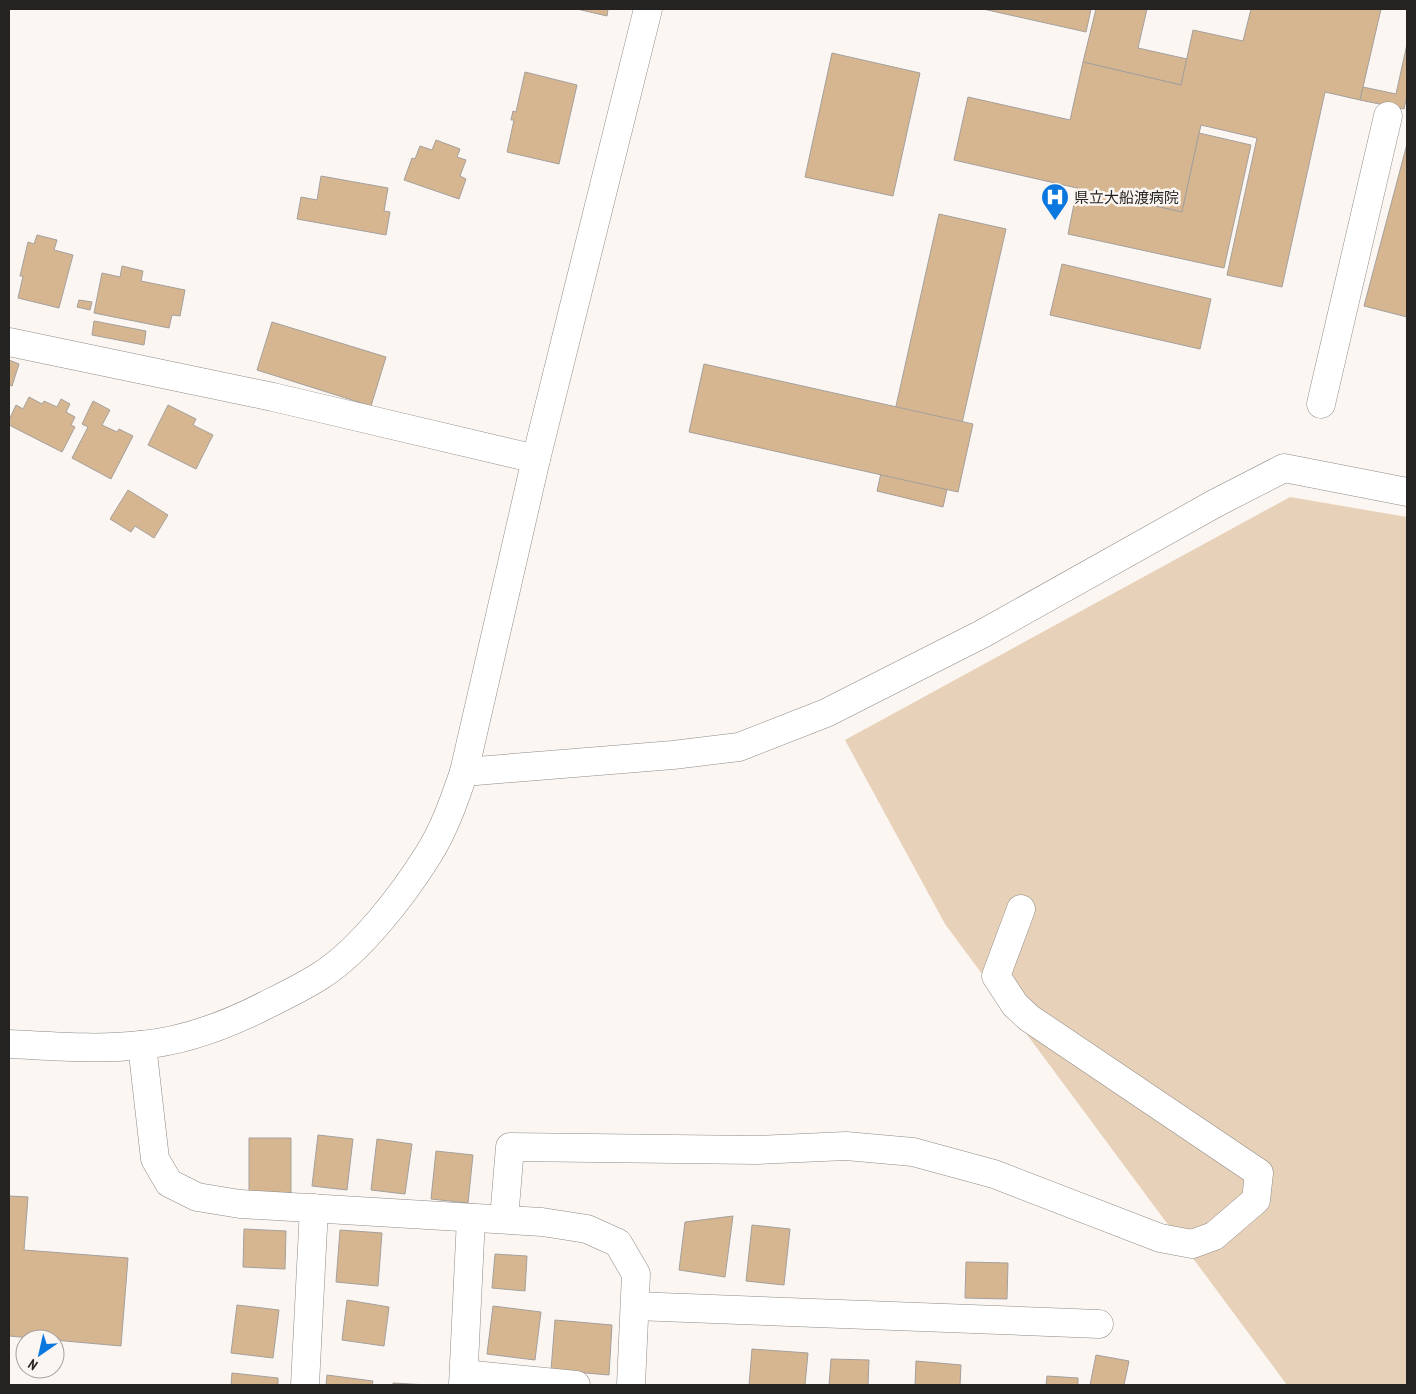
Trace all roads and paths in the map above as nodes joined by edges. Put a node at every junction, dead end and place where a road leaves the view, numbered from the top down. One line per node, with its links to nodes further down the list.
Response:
1 (648, 9): 5 (street)
2 (1388, 116): 4 (street)
3 (9, 342): 5 (street)
4 (1321, 404)
5 (536, 459): 7 (street)
6 (1407, 492): 7 (street)
7 (464, 772): 10 (street)
8 (1021, 910): 13 (street)
9 (9, 1044): 10 (street)
10 (142, 1045): 11 (street)
11 (314, 1208): 12 (street); 17 (street)
12 (471, 1218): 13 (street); 16 (street)
13 (504, 1219): 14 (street)
14 (635, 1306): 15 (street); 19 (street)
15 (1099, 1324)
16 (464, 1380): 18 (street)
17 (305, 1385)
18 (576, 1385)
19 (631, 1385)

